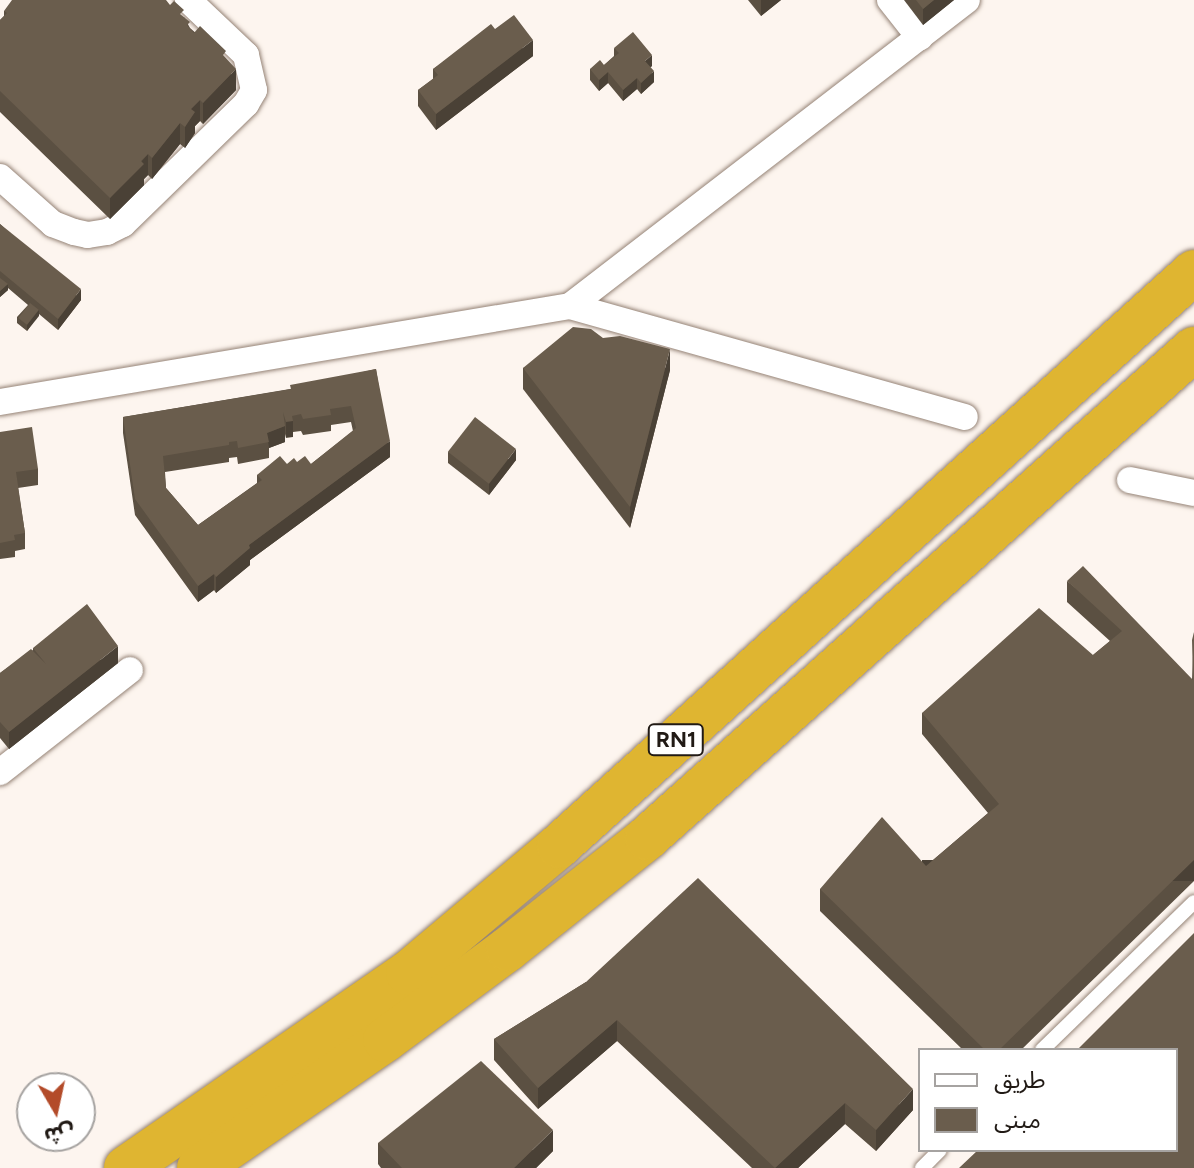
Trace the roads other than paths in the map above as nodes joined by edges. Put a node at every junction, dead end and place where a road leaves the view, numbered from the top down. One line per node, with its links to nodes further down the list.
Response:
1 (188, 0): 5 (street)
2 (890, 0): 4 (street)
3 (967, 0): 4 (street)
4 (920, 38): 7 (street)
5 (0, 177)
6 (1194, 272): 18 (highway, RN1)
7 (570, 306): 9 (street); 10 (street)
8 (1194, 349): 19 (highway, RN1)
9 (0, 402)
10 (965, 417)
11 (1130, 480): 12 (street)
12 (1194, 493)
13 (130, 670): 14 (street)
14 (0, 772)
15 (1194, 902): 16 (lane)
16 (1044, 1048)
17 (938, 1152): 20 (lane)
18 (126, 1168)
19 (199, 1168)
20 (922, 1168)

